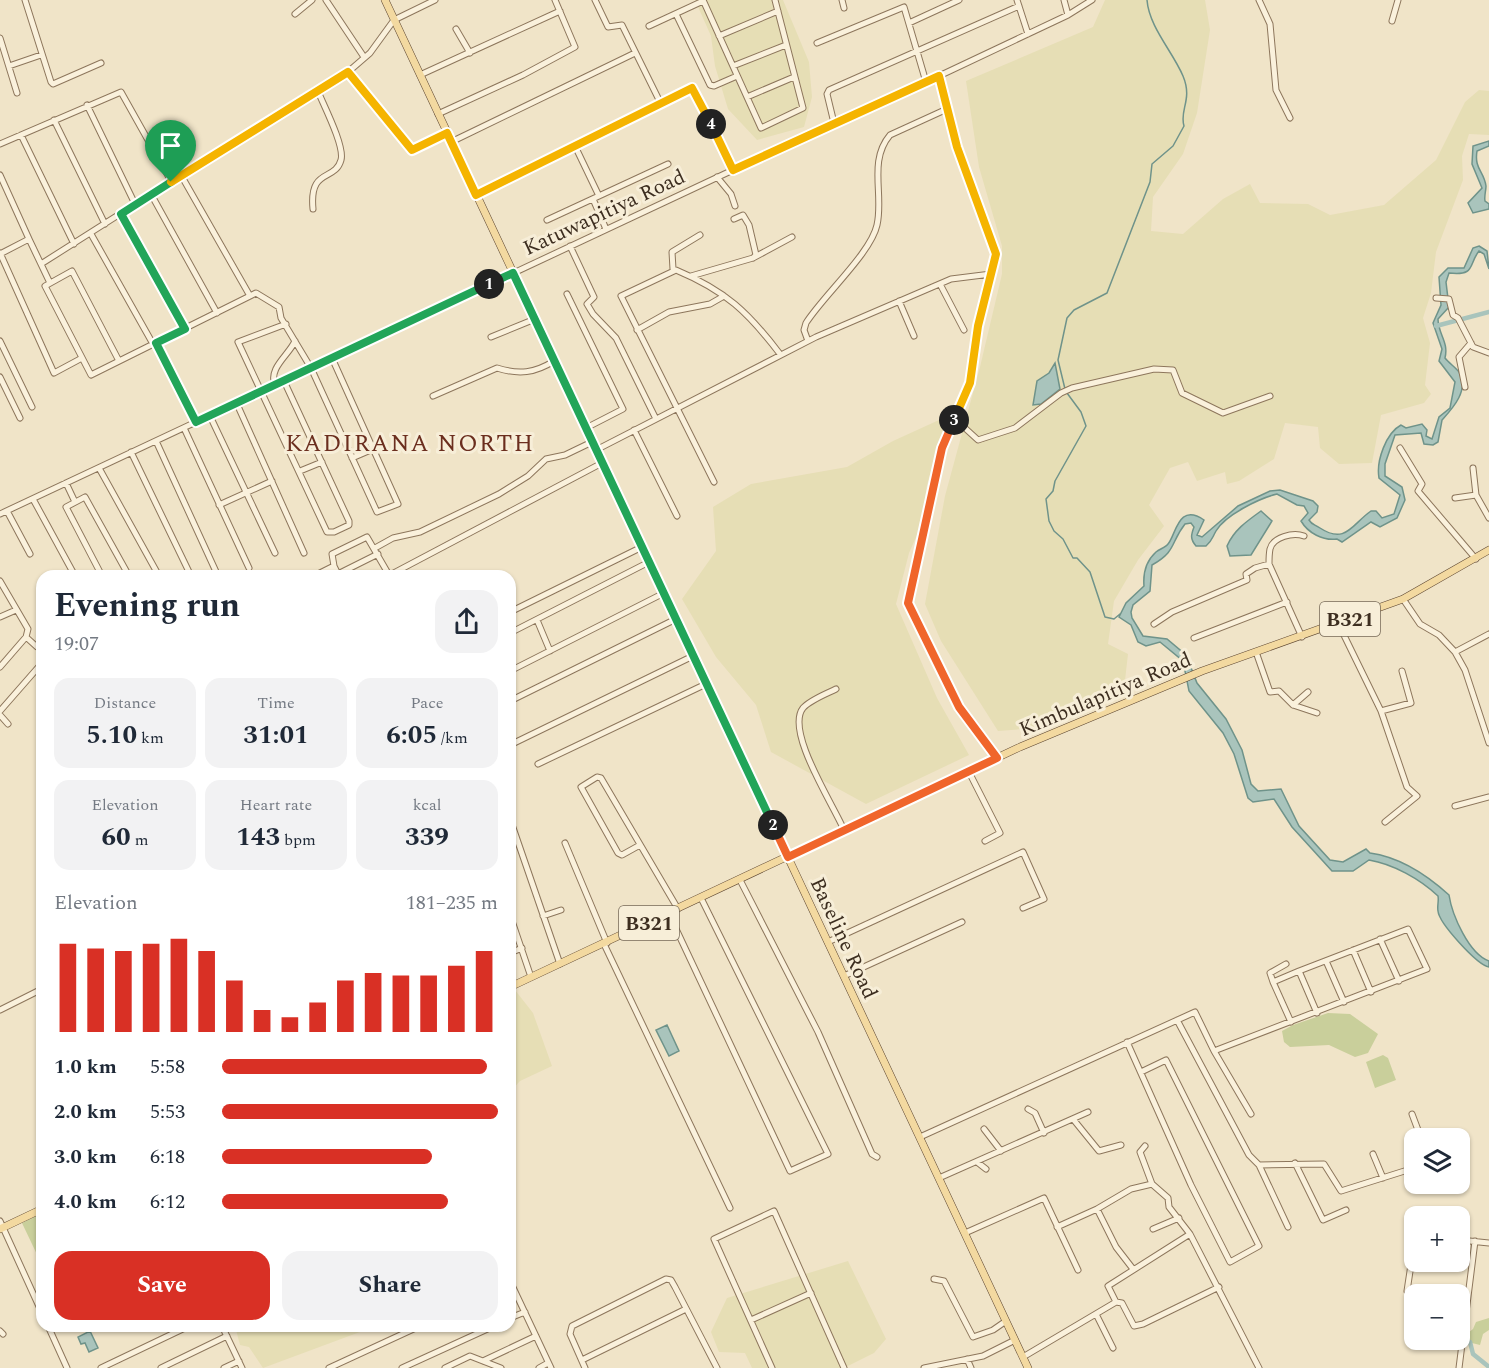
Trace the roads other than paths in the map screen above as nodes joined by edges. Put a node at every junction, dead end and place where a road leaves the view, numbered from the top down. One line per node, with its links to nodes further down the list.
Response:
1 (25, 0): 36 (street)
2 (312, 0): 20 (street)
3 (326, 0): 37 (street)
4 (385, 0): 23 (main road, Baseline Road)
5 (435, 0): 23 (street)
6 (555, 0): 19 (street)
7 (595, 0): 35 (street)
8 (775, 0): 18 (street)
9 (842, 0): 17 (street)
10 (959, 0): 25 (street)
11 (1064, 0): 22 (street)
12 (1092, 0): 22 (street, Katuwapitiya Road)
13 (1258, 0): 54 (street)
14 (1398, 0): 24 (street)
15 (703, 1): 21 (street); 29 (street)
16 (1018, 3): 28 (street); 33 (street)
17 (844, 8)
18 (778, 10): 29 (street); 32 (street)
19 (560, 11): 34 (street); 53 (street)
20 (295, 14)
21 (676, 14): 26 (street); 43 (street)
22 (1068, 15): 28 (street, Katuwapitiya Road)
23 (394, 20): 37 (street); 42 (main road, Baseline Road)
24 (1392, 21)
25 (909, 22): 31 (street); 33 (street)
26 (649, 26)
27 (456, 29): 34 (street)
28 (1028, 34): 44 (street, Katuwapitiya Road)
29 (719, 36): 40 (street)
30 (0, 38): 39 (street)
31 (817, 43)
32 (786, 45): 40 (street); 45 (street)
33 (918, 52): 46 (street); 56 (street)
34 (470, 53): 42 (street)
35 (635, 53): 50 (street); 59 (street)
36 (41, 55): 38 (street); 39 (street)
37 (364, 57): 41 (street)
38 (101, 63)
39 (9, 66): 48 (street)
40 (733, 66): 43 (street)
41 (348, 72): 47 (street); 57 (street)
42 (420, 75): 53 (main road, Baseline Road)
43 (737, 76): 49 (street)
44 (939, 76): 46 (street, Katuwapitiya Road); 52 (street)
45 (794, 78): 49 (street); 49 (street)
46 (926, 82): 56 (street, Katuwapitiya Road)
47 (317, 89): 65 (street); 74 (street)
48 (17, 93)
49 (747, 97)
50 (661, 104): 61 (street); 63 (street)
51 (87, 105): 55 (street); 67 (street); 72 (street)
52 (947, 109): 91 (street); 110 (street)
53 (438, 114): 57 (main road, Baseline Road)
54 (1290, 118)
55 (54, 120): 58 (street); 78 (street)
56 (834, 123): 63 (street, Katuwapitiya Road)
57 (447, 133): 59 (main road, Baseline Road)
58 (21, 135): 60 (street); 84 (street)
59 (451, 142): 69 (main road, Baseline Road)
60 (0, 144)
61 (575, 146): 69 (street); 70 (street)
62 (668, 164): 70 (street)
63 (733, 170): 66 (street, Katuwapitiya Road)
64 (0, 175): 83 (street)
65 (181, 175): 67 (street); 96 (street)
66 (717, 177): 73 (street); 79 (street, Katuwapitiya Road)
67 (171, 182): 68 (street)
68 (151, 194): 72 (street); 100 (street)
69 (476, 195): 90 (main road, Baseline Road)
70 (599, 196): 71 (street)
71 (593, 199): 77 (street); 79 (street)
72 (135, 204): 75 (street)
73 (735, 206)
74 (312, 209)
75 (121, 214): 78 (street); 103 (street)
76 (734, 219): 87 (street)
77 (547, 220)
78 (105, 224): 80 (street)
79 (606, 229): 85 (street, Katuwapitiya Road)
80 (91, 234): 84 (street); 112 (street)
81 (700, 235): 89 (street)
82 (792, 237): 87 (street)
83 (29, 239): 86 (street); 88 (street)
84 (74, 244): 88 (street)
85 (570, 246): 90 (street, Katuwapitiya Road); 132 (street)
86 (0, 254): 115 (street)
87 (753, 258): 92 (street)
88 (41, 264): 93 (street)
89 (673, 269): 92 (street); 104 (street)
90 (513, 273): 101 (main road, Baseline Road); 116 (street, Katuwapitiya Road)
91 (991, 274): 94 (street); 133 (street)
92 (691, 276): 97 (street)
93 (50, 283): 115 (street); 117 (street)
94 (940, 284): 99 (street); 105 (street)
95 (567, 294): 136 (street)
96 (250, 296): 100 (street); 102 (street)
97 (724, 296): 104 (street); 114 (street)
98 (1436, 298): 111 (street)
99 (899, 301): 106 (street); 110 (street)
100 (217, 313): 103 (street)
101 (535, 319): 107 (street); 118 (main road, Baseline Road)
102 (286, 324): 109 (street); 124 (street)
103 (185, 329): 112 (street)
104 (637, 330): 129 (street)
105 (964, 330)
106 (914, 336)
107 (491, 337)
108 (0, 341): 128 (street)
109 (295, 341): 119 (street); 122 (street)
110 (808, 341): 114 (street)
111 (1471, 343): 113 (street); 123 (street)
112 (155, 344): 117 (street); 134 (street)
113 (1489, 353)
114 (780, 354): 129 (street)
115 (82, 358): 117 (street)
116 (332, 358): 119 (street, Katuwapitiya Road); 141 (street)
117 (119, 361)
118 (554, 361): 125 (street); 136 (main road, Baseline Road)
119 (310, 368): 121 (street, Katuwapitiya Road); 144 (street)
120 (0, 377): 131 (street)
121 (284, 381): 122 (street, Katuwapitiya Road); 145 (street)
122 (275, 385): 124 (street, Katuwapitiya Road)
123 (1465, 387)
124 (261, 392): 127 (street, Katuwapitiya Road); 149 (street)
125 (433, 396)
126 (1270, 396): 133 (street)
127 (237, 404): 130 (street, Katuwapitiya Road); 150 (street)
128 (32, 407)
129 (677, 408): 132 (street); 151 (street)
130 (210, 416): 134 (street, Katuwapitiya Road); 153 (street)
131 (20, 418)
132 (656, 419): 137 (street)
133 (955, 419): 222 (street)
134 (196, 422): 135 (street, Katuwapitiya Road)
135 (184, 428): 138 (street, Katuwapitiya Road); 158 (street)
136 (586, 428): 139 (main road, Baseline Road)
137 (634, 430): 142 (street); 161 (street)
138 (156, 441): 143 (street, Katuwapitiya Road); 180 (street)
139 (592, 442): 142 (main road, Baseline Road); 166 (street)
140 (1400, 448): 170 (street)
141 (373, 449): 144 (street); 144 (street)
142 (596, 450): 146 (main road, Baseline Road)
143 (131, 452): 147 (street, Katuwapitiya Road); 179 (street)
144 (352, 458)
145 (322, 462): 149 (street); 149 (street)
146 (602, 463): 164 (main road, Baseline Road); 185 (street)
147 (99, 468): 152 (street, Katuwapitiya Road); 178 (street)
148 (1473, 468): 154 (street)
149 (300, 471)
150 (272, 481): 153 (street); 169 (street)
151 (714, 482)
152 (66, 483): 156 (street, Katuwapitiya Road); 157 (street)
153 (245, 493): 158 (street); 167 (street)
154 (1476, 495): 155 (street); 162 (street)
155 (1455, 498)
156 (33, 499): 159 (street, Katuwapitiya Road); 175 (street)
157 (75, 502): 176 (street); 177 (street)
158 (219, 505): 174 (street)
159 (7, 511): 160 (street, Katuwapitiya Road); 168 (street)
160 (0, 514)
161 (677, 516)
162 (1489, 518)
163 (1304, 536): 172 (street)
164 (642, 547): 171 (main road, Baseline Road); 190 (street)
165 (1489, 550): 170 (main road, Kimbulapitiya Road / B321)
166 (377, 551): 173 (street); 183 (street); 184 (street)
167 (275, 553)
168 (30, 554)
169 (304, 554)
170 (1477, 559): 188 (main road, Kimbulapitiya Road / B321)
171 (649, 562): 187 (main road, Baseline Road); 194 (street)
172 (1269, 564): 189 (street); 196 (street)
173 (334, 566): 181 (street); 182 (street)
174 (249, 568)
175 (72, 570)
176 (99, 570)
177 (126, 570)
178 (156, 570)
179 (188, 570)
180 (215, 570)
181 (326, 570)
182 (336, 570)
183 (347, 570)
184 (385, 570)
185 (399, 570)
186 (0, 581): 191 (street)
187 (664, 593): 193 (main road, Baseline Road); 203 (street)
188 (1403, 599): 195 (main road, Kimbulapitiya Road / B321); 205 (street)
189 (1287, 602): 200 (street); 201 (street)
190 (516, 609)
191 (16, 610): 192 (street); 199 (street)
192 (0, 617)
193 (676, 619): 206 (main road, Baseline Road); 214 (street)
194 (537, 620): 197 (street); 203 (street)
195 (1338, 623): 200 (main road, Kimbulapitiya Road / B321); 216 (street)
196 (1154, 624)
197 (516, 630)
198 (1489, 634): 205 (street)
199 (26, 637): 202 (street); 207 (street)
200 (1302, 637): 204 (main road, Kimbulapitiya Road / B321)
201 (1194, 638)
202 (36, 646)
203 (550, 651): 208 (street)
204 (1256, 652): 215 (street); 222 (main road, Kimbulapitiya Road / B321)
205 (1455, 652): 221 (street)
206 (693, 656): 211 (main road, Baseline Road); 220 (street)
207 (0, 667)
208 (516, 668)
209 (36, 670): 217 (street)
210 (1402, 671): 216 (street)
211 (706, 684): 223 (street); 233 (main road, Baseline Road)
212 (836, 689): 228 (street)
213 (1308, 692): 215 (street)
214 (516, 698)
215 (1293, 705): 218 (street)
216 (1382, 711): 227 (street)
217 (0, 713): 219 (street)
218 (1317, 713)
219 (8, 724)
220 (516, 742)
221 (1489, 743)
222 (997, 758): 224 (main road, Kimbulapitiya Road / B321)
223 (538, 764)
224 (969, 772): 228 (main road, Kimbulapitiya Road / B321); 230 (street)
225 (1489, 797): 226 (street)
226 (1455, 806)
227 (1385, 822)
228 (844, 830): 233 (main road, Kimbulapitiya Road / B321)
229 (516, 837): 240 (street)
230 (985, 841)
231 (565, 843): 245 (street)
232 (640, 845): 232 (street); 237 (street)
233 (788, 857): 234 (main road, Kimbulapitiya Road / B321); 244 (main road, Baseline Road)
234 (740, 880): 235 (main road, Kimbulapitiya Road / B321); 281 (street)
235 (701, 898): 237 (main road, Kimbulapitiya Road / B321); 239 (street)
236 (1023, 908): 244 (street)
237 (678, 909): 239 (main road, Kimbulapitiya Road / B321)
238 (561, 910): 240 (street)
239 (669, 914): 245 (main road, Kimbulapitiya Road / B321)
240 (543, 916): 251 (street)
241 (962, 922): 253 (street)
242 (516, 935): 246 (street)
243 (1380, 939): 248 (street); 255 (street); 255 (street)
244 (828, 942): 253 (main road, Baseline Road)
245 (605, 944): 251 (main road, Kimbulapitiya Road / B321); 290 (street)
246 (522, 948): 247 (street); 254 (street)
247 (516, 950)
248 (1353, 950): 249 (street); 259 (street)
249 (1326, 961): 252 (street); 260 (street)
250 (1286, 963): 256 (street)
251 (560, 964): 254 (main road, Kimbulapitiya Road / B321)
252 (1299, 971): 256 (street); 262 (street)
253 (844, 976): 276 (main road, Baseline Road)
254 (531, 977): 257 (main road, Kimbulapitiya Road / B321)
255 (1399, 981): 259 (street)
256 (1273, 982): 264 (street)
257 (516, 984)
258 (36, 992): 261 (street)
259 (1371, 992): 260 (street)
260 (1344, 1002): 262 (street)
261 (0, 1010)
262 (1317, 1013): 264 (street)
263 (1177, 1020): 265 (street); 266 (street); 284 (street)
264 (1291, 1022): 266 (street)
265 (1127, 1042): 267 (street); 276 (street)
266 (1214, 1051): 270 (street)
267 (1141, 1072): 267 (street)
268 (1028, 1109): 275 (street)
269 (1088, 1112): 272 (street)
270 (1251, 1114)
271 (1412, 1114): 274 (street)
272 (1073, 1119): 275 (street); 277 (street)
273 (984, 1128): 279 (street)
274 (1417, 1128)
275 (1044, 1133): 279 (street)
276 (920, 1137): 287 (main road, Baseline Road)
277 (1121, 1145)
278 (1145, 1146): 289 (street)
279 (1001, 1151): 282 (street)
280 (1373, 1154): 288 (street)
281 (877, 1157)
282 (977, 1162): 285 (street); 287 (street)
283 (1295, 1162): 284 (street); 288 (street); 292 (street)
284 (1259, 1165): 297 (street)
285 (986, 1169)
286 (1404, 1171): 288 (street)
287 (939, 1178): 299 (main road, Baseline Road)
288 (1383, 1178)
289 (1152, 1184): 291 (street); 294 (street)
290 (730, 1208)
291 (1097, 1209): 296 (street); 304 (street)
292 (1346, 1210)
293 (36, 1211): 295 (main road)
294 (1179, 1218): 298 (street); 300 (street)
295 (1, 1226): 310 (street)
296 (1057, 1227): 299 (street); 305 (street)
297 (1288, 1227)
298 (1153, 1229)
299 (965, 1233): 317 (main road, Baseline Road)
300 (1190, 1234): 304 (street); 307 (street)
301 (1470, 1240): 302 (street)
302 (1475, 1240): 303 (street); 353 (street)
303 (1489, 1243)
304 (1133, 1269): 311 (street)
305 (1078, 1270)
306 (934, 1279): 317 (street)
307 (1219, 1287): 311 (street); 352 (street)
308 (811, 1293): 316 (street); 316 (street); 348 (street)
309 (516, 1295): 313 (street)
310 (36, 1299)
311 (1116, 1302): 314 (street)
312 (686, 1309): 330 (street); 330 (street); 346 (street)
313 (525, 1312): 315 (street); 324 (street)
314 (1096, 1314): 326 (street); 327 (street)
315 (516, 1316)
316 (751, 1320): 347 (street)
317 (1006, 1321): 325 (main road, Baseline Road)
318 (51, 1332): 334 (street)
319 (176, 1332): 335 (street)
320 (225, 1332): 323 (street)
321 (407, 1332): 329 (street)
322 (481, 1332): 341 (street)
323 (227, 1336): 331 (street); 336 (street)
324 (536, 1336): 332 (street); 333 (street)
325 (1015, 1340): 327 (main road, Baseline Road); 328 (street)
326 (1113, 1348)
327 (1023, 1357): 351 (main road, Baseline Road)
328 (967, 1359): 349 (street); 350 (street)
329 (346, 1360): 339 (street); 340 (street)
330 (582, 1360): 345 (street)
331 (239, 1361): 337 (street); 338 (street)
332 (483, 1361): 342 (street); 343 (street)
333 (549, 1366): 344 (street)
334 (67, 1368)
335 (101, 1368)
336 (161, 1368)
337 (224, 1368)
338 (242, 1368)
339 (329, 1368)
340 (347, 1368)
341 (402, 1368)
342 (445, 1368)
343 (501, 1368)
344 (539, 1368)
345 (585, 1368)
346 (717, 1368)
347 (772, 1368)
348 (844, 1368)
349 (924, 1368)
350 (971, 1368)
351 (1028, 1368)
352 (1259, 1368)
353 (1459, 1368)

